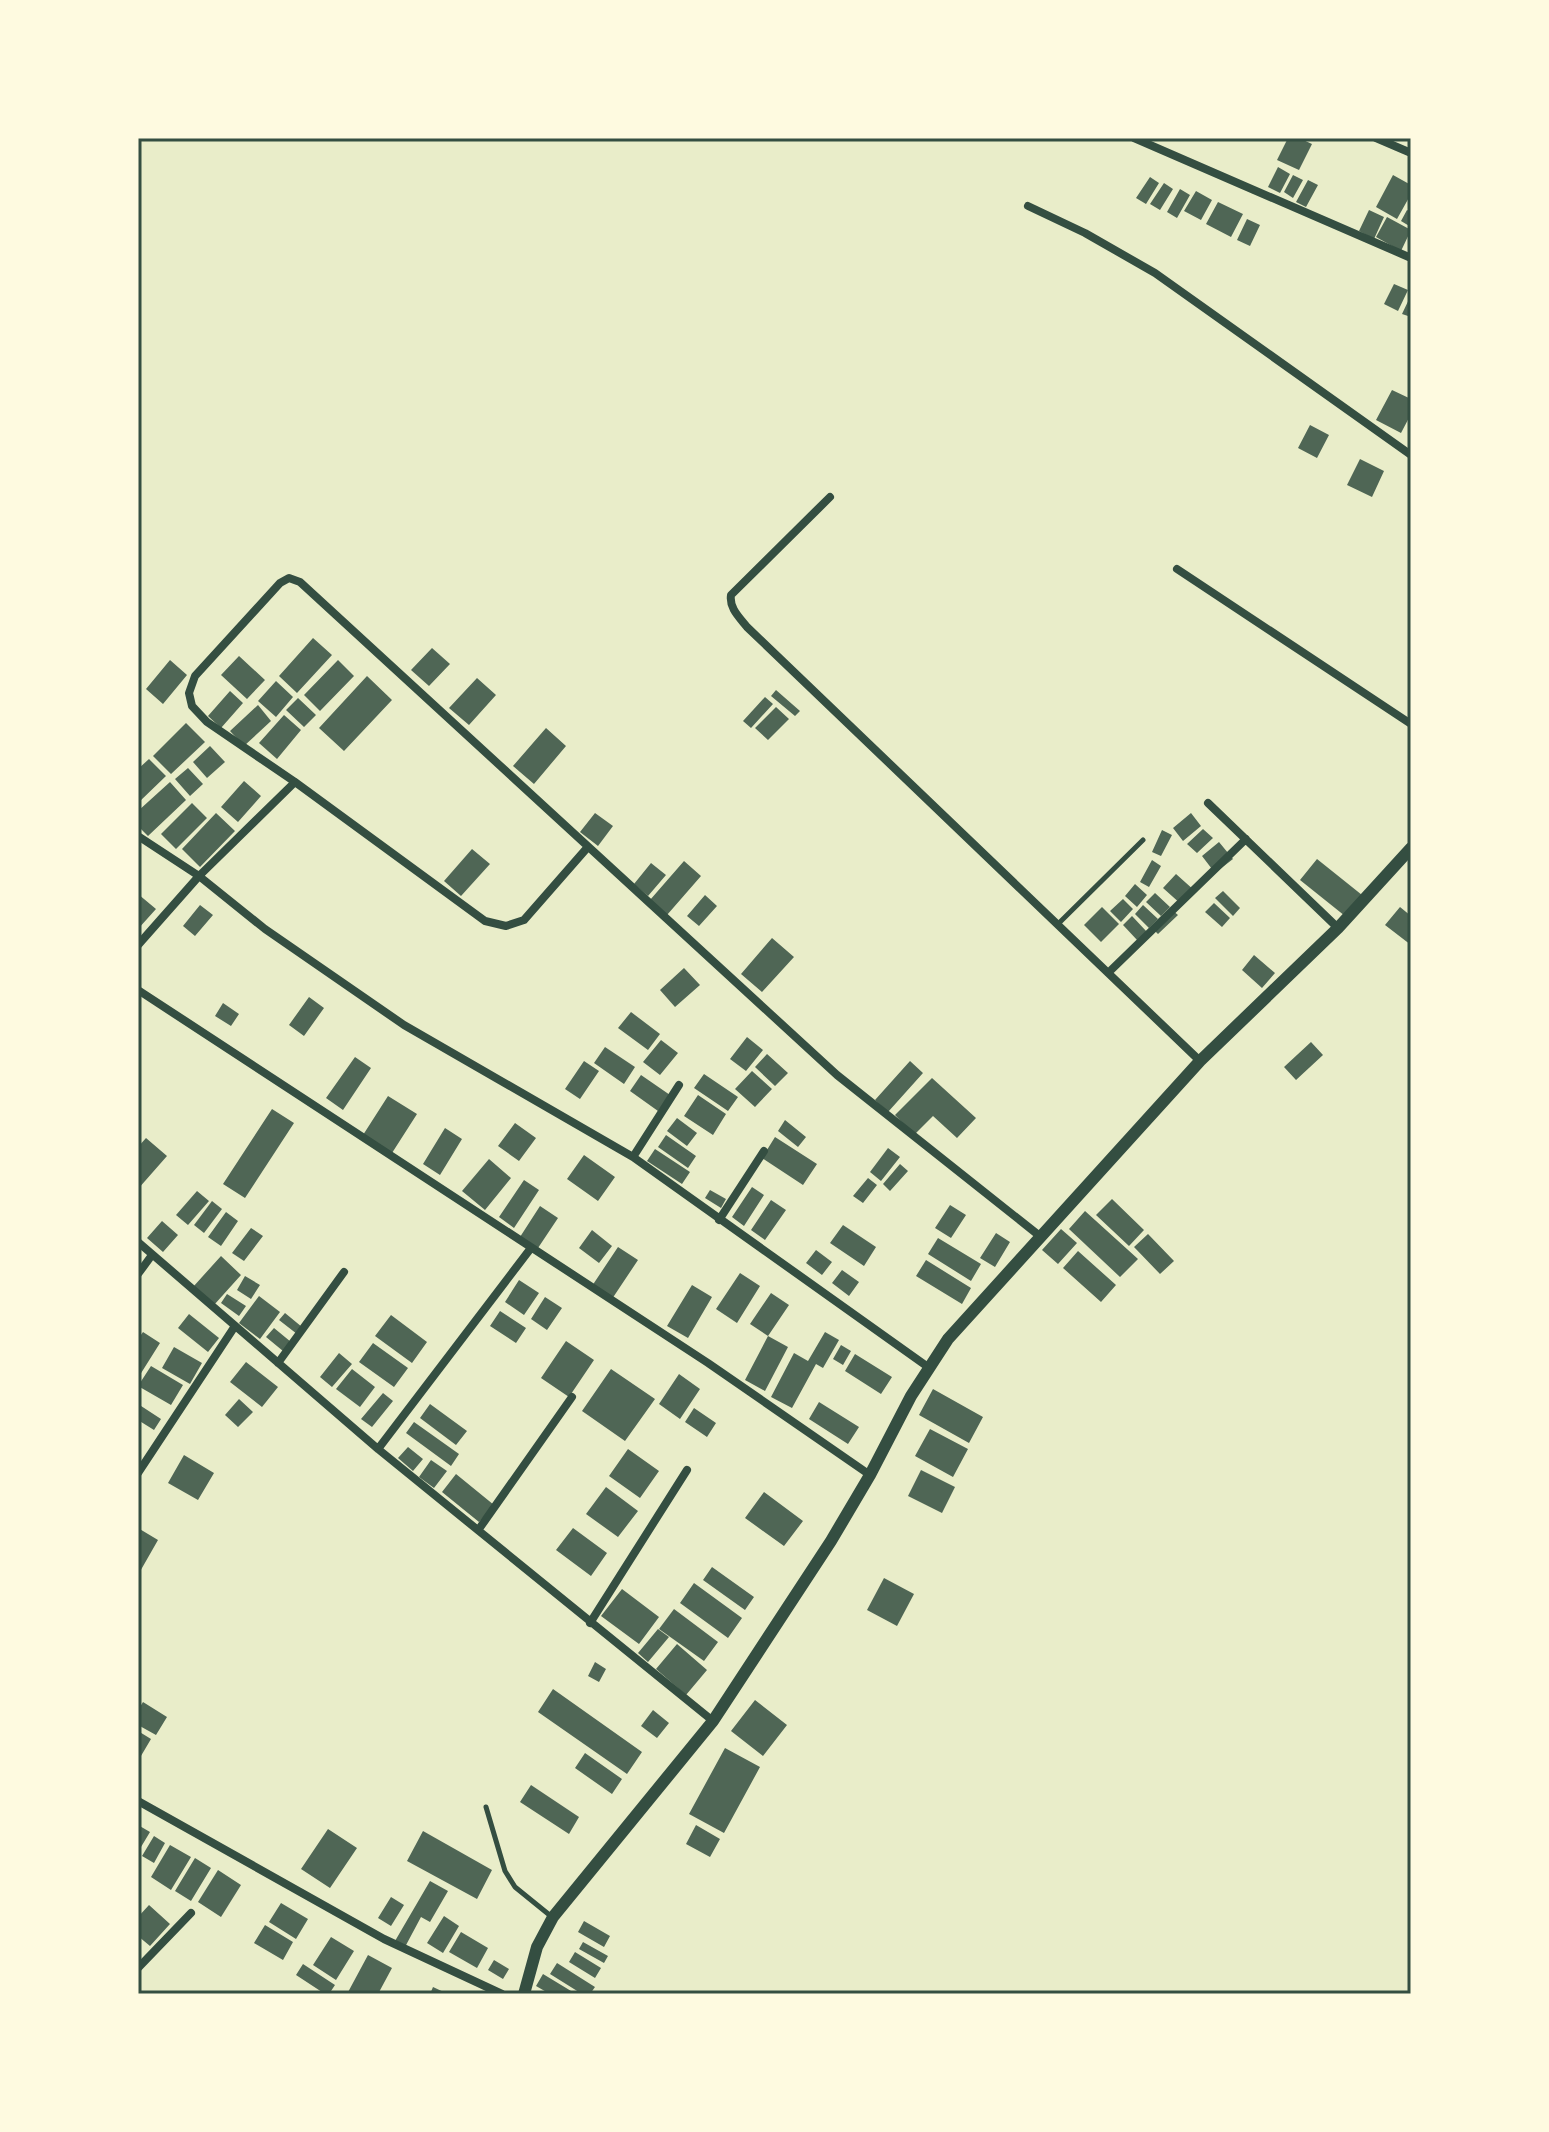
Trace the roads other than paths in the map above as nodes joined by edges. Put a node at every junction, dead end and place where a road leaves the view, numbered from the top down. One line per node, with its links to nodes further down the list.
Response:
1 (1134, 138): 5 (street)
2 (1376, 138): 3 (street)
3 (1411, 153)
4 (1028, 206): 6 (street)
5 (1411, 258)
6 (1411, 455)
7 (830, 497): 18 (street)
8 (1177, 569): 9 (street)
9 (1411, 724)
10 (295, 782): 15 (street); 15 (street); 17 (street)
11 (1208, 803): 13 (street)
12 (138, 836): 17 (street)
13 (1246, 839): 19 (street); 21 (street)
14 (1143, 840): 18 (lane)
15 (587, 848): 28 (street)
16 (1411, 848): 19 (street)
17 (199, 876): 20 (street); 26 (street)
18 (1057, 925): 21 (street)
19 (1338, 928): 23 (street)
20 (138, 945)
21 (1108, 973): 23 (street)
22 (138, 990): 30 (street)
23 (1200, 1061): 28 (street)
24 (679, 1085): 26 (street)
25 (764, 1151): 27 (street)
26 (633, 1157): 27 (street)
27 (719, 1220): 36 (street)
28 (1041, 1237): 36 (street)
29 (138, 1242): 31 (street)
30 (531, 1248): 38 (street); 41 (street)
31 (152, 1255): 33 (street); 34 (street)
32 (344, 1272): 35 (street)
33 (138, 1274)
34 (235, 1326): 35 (street); 40 (street)
35 (278, 1363): 38 (street)
36 (928, 1367): 41 (street)
37 (572, 1397): 42 (street)
38 (378, 1449): 42 (street)
39 (687, 1470): 43 (street)
40 (138, 1473)
41 (870, 1475): 44 (street)
42 (479, 1529): 43 (street)
43 (590, 1623): 44 (street)
44 (713, 1721): 48 (street)
45 (138, 1801): 50 (street)
46 (486, 1807): 48 (lane)
47 (191, 1913): 49 (street)
48 (553, 1917): 51 (street)
49 (138, 1968)
50 (502, 1994)
51 (524, 1994)

